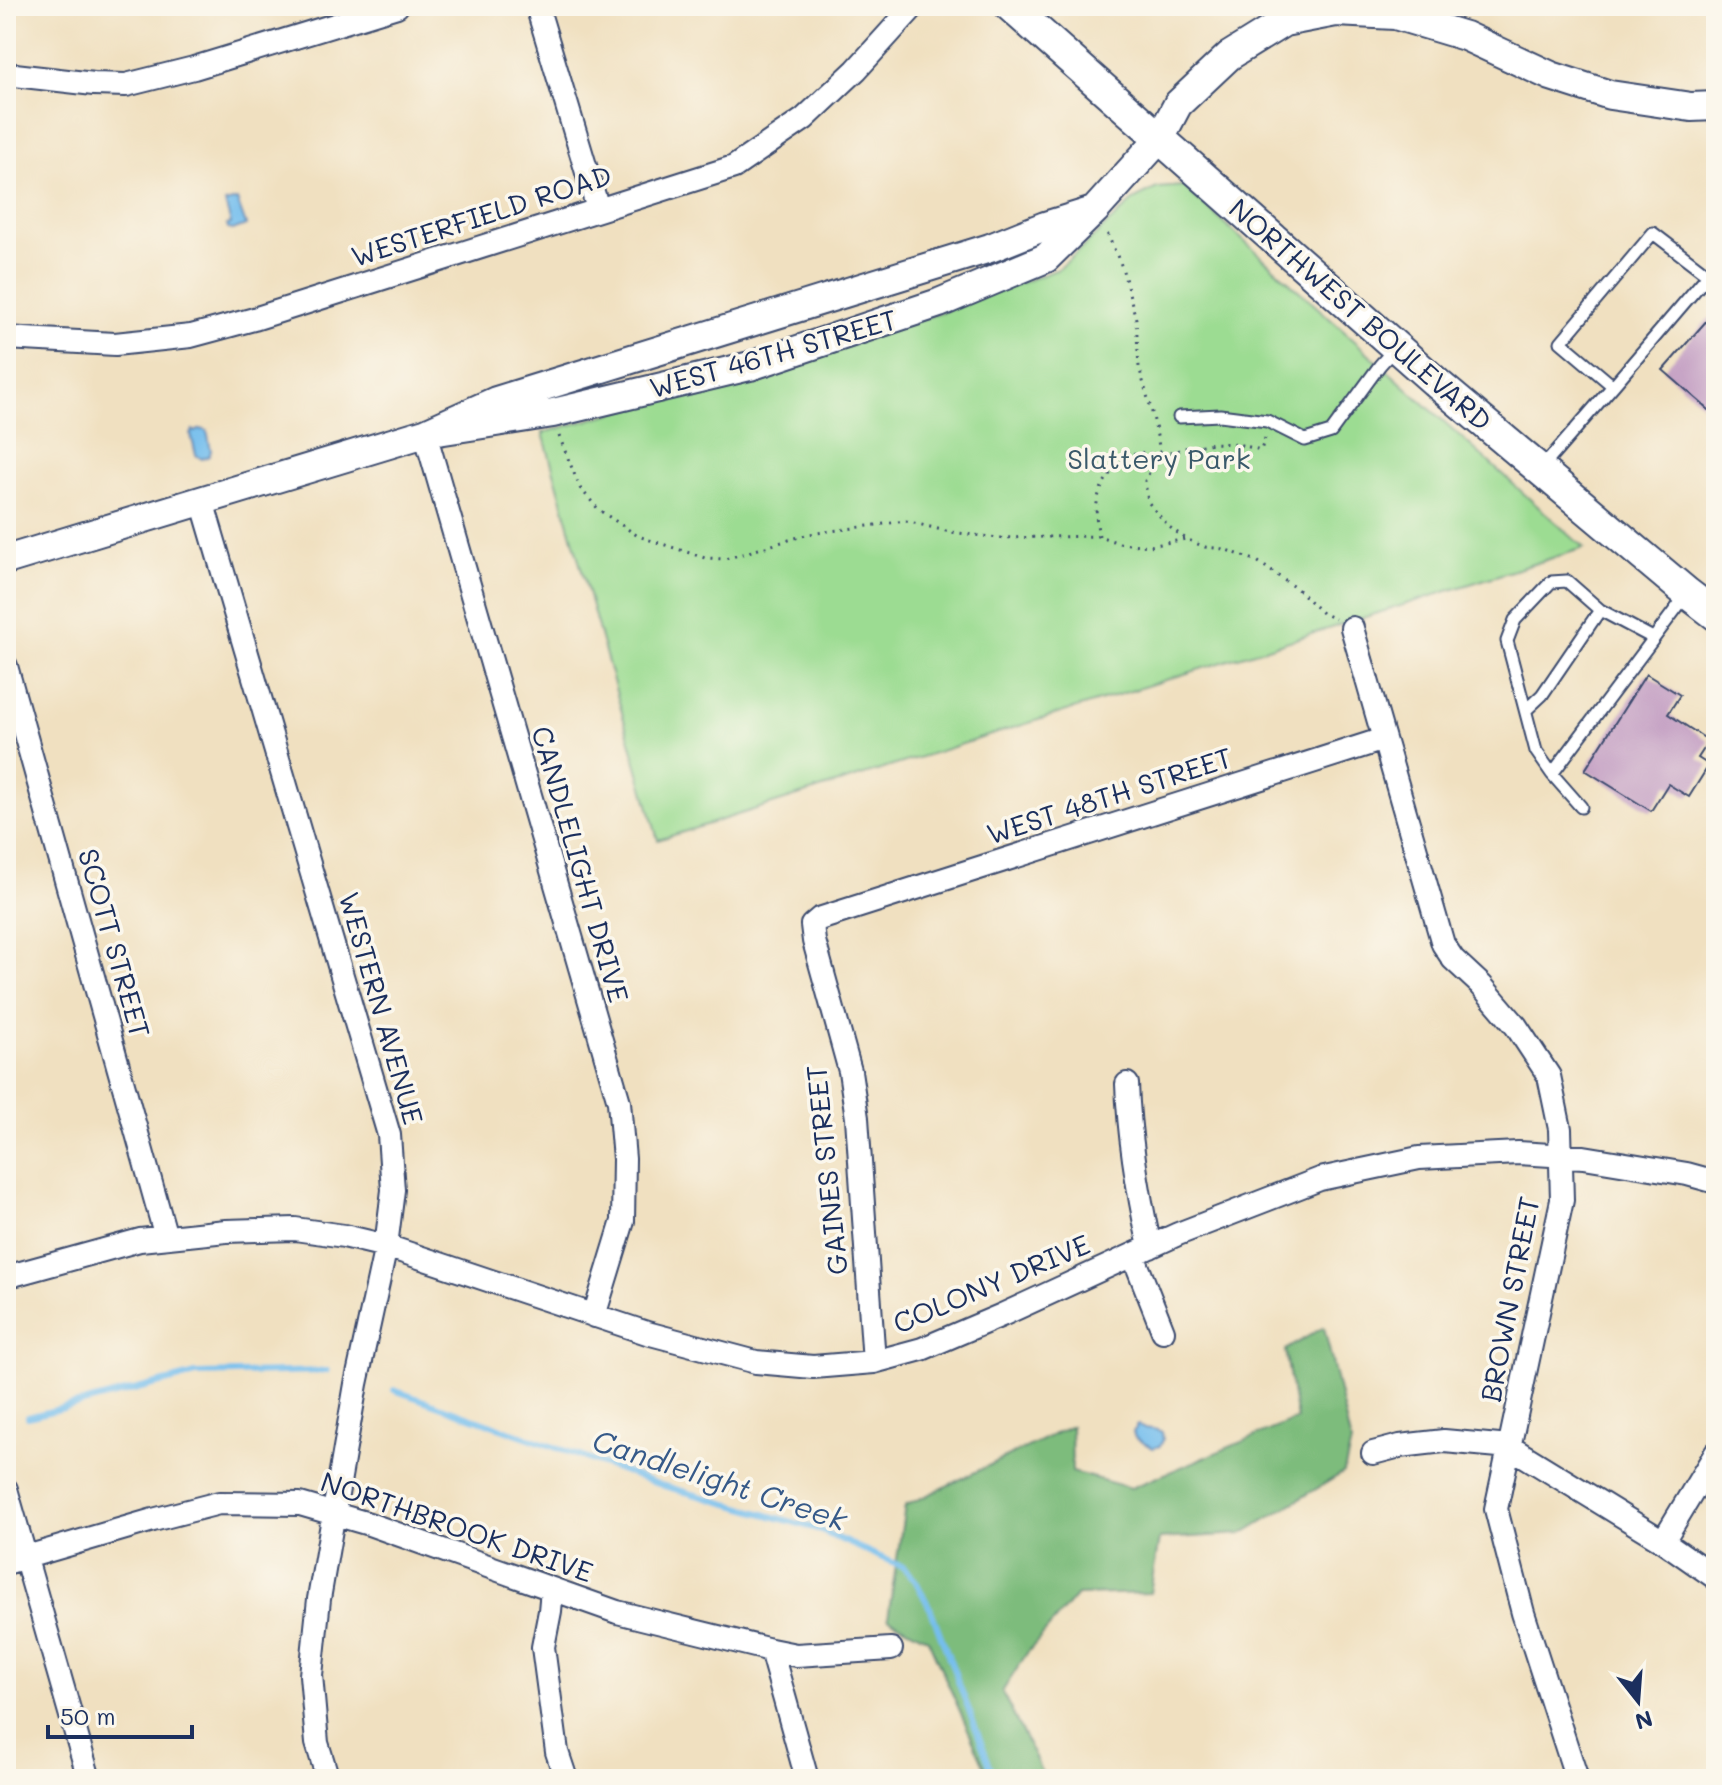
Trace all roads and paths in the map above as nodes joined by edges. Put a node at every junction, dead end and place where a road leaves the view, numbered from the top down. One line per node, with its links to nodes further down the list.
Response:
1 (397, 6): 6 (street)
2 (537, 6): 9 (street)
3 (914, 6): 9 (street, WESTERFIELD ROAD)
4 (1010, 6): 8 (main road, NORTHWEST BOULEVARD)
5 (1395, 10): 7 (street, WEST 46TH STREET); 8 (street, WEST 46TH STREET)
6 (6, 74)
7 (1716, 106)
8 (1160, 138): 10 (street, WEST 46TH STREET); 12 (main road, NORTHWEST BOULEVARD)
9 (598, 209): 11 (street, WESTERFIELD ROAD)
10 (1095, 210): 14 (street, WEST 46TH STREET); 16 (street, WEST 46TH STREET); 18 (path)
11 (6, 338)
12 (1397, 347): 15 (lane); 19 (main road, NORTHWEST BOULEVARD)
13 (1613, 386): 13 (lane); 19 (lane)
14 (553, 413): 16 (street, WEST 46TH STREET); 21 (path)
15 (1179, 417)
16 (425, 433): 20 (street, WEST 46TH STREET); 42 (street, CANDLELIGHT DRIVE)
17 (1255, 449): 18 (path)
18 (1161, 456): 21 (path); 22 (path)
19 (1541, 469): 24 (main road, NORTHWEST BOULEVARD)
20 (202, 501): 23 (street, WEST 46TH STREET); 39 (street, WESTERN AVENUE)
21 (1099, 536): 22 (path)
22 (1186, 539): 27 (path)
23 (6, 560)
24 (1687, 593): 26 (main road, NORTHWEST BOULEVARD); 28 (lane)
25 (1600, 610): 28 (lane); 30 (lane); 30 (lane)
26 (1716, 615)
27 (1352, 628): 31 (street, BROWN STREET)
28 (1653, 638): 32 (lane)
29 (6, 666): 38 (street, SCOTT STREET)
30 (1526, 710): 32 (lane)
31 (1384, 739): 34 (street, WEST 48TH STREET); 36 (street, BROWN STREET)
32 (1552, 774): 33 (lane)
33 (1581, 807)
34 (853, 909): 44 (street, GAINES STREET)
35 (1127, 1084): 40 (street)
36 (1561, 1156): 37 (street, COLONY DRIVE); 40 (street, COLONY DRIVE); 45 (street, BROWN STREET)
37 (1716, 1182)
38 (166, 1237): 39 (street, COLONY DRIVE); 41 (street, COLONY DRIVE)
39 (386, 1246): 42 (street, COLONY DRIVE); 49 (street, WESTERN AVENUE)
40 (1141, 1251): 43 (street); 44 (street, COLONY DRIVE)
41 (6, 1277)
42 (594, 1316): 44 (street, COLONY DRIVE)
43 (1163, 1331)
44 (874, 1362)
45 (1510, 1447): 46 (street); 50 (street); 60 (street, BROWN STREET)
46 (1373, 1453)
47 (1716, 1453): 50 (street)
48 (6, 1489): 51 (street)
49 (334, 1514): 51 (street, NORTHBROOK DRIVE); 53 (street, NORTHBROOK DRIVE); 57 (street, WESTERN AVENUE)
50 (1663, 1541): 52 (street)
51 (16, 1560): 56 (street)
52 (1716, 1578)
53 (552, 1589): 55 (street, NORTHBROOK DRIVE); 58 (street)
54 (891, 1649): 55 (street, NORTHBROOK DRIVE)
55 (771, 1650): 59 (street)
56 (89, 1779)
57 (328, 1779)
58 (566, 1779)
59 (807, 1779)
60 (1577, 1779)

